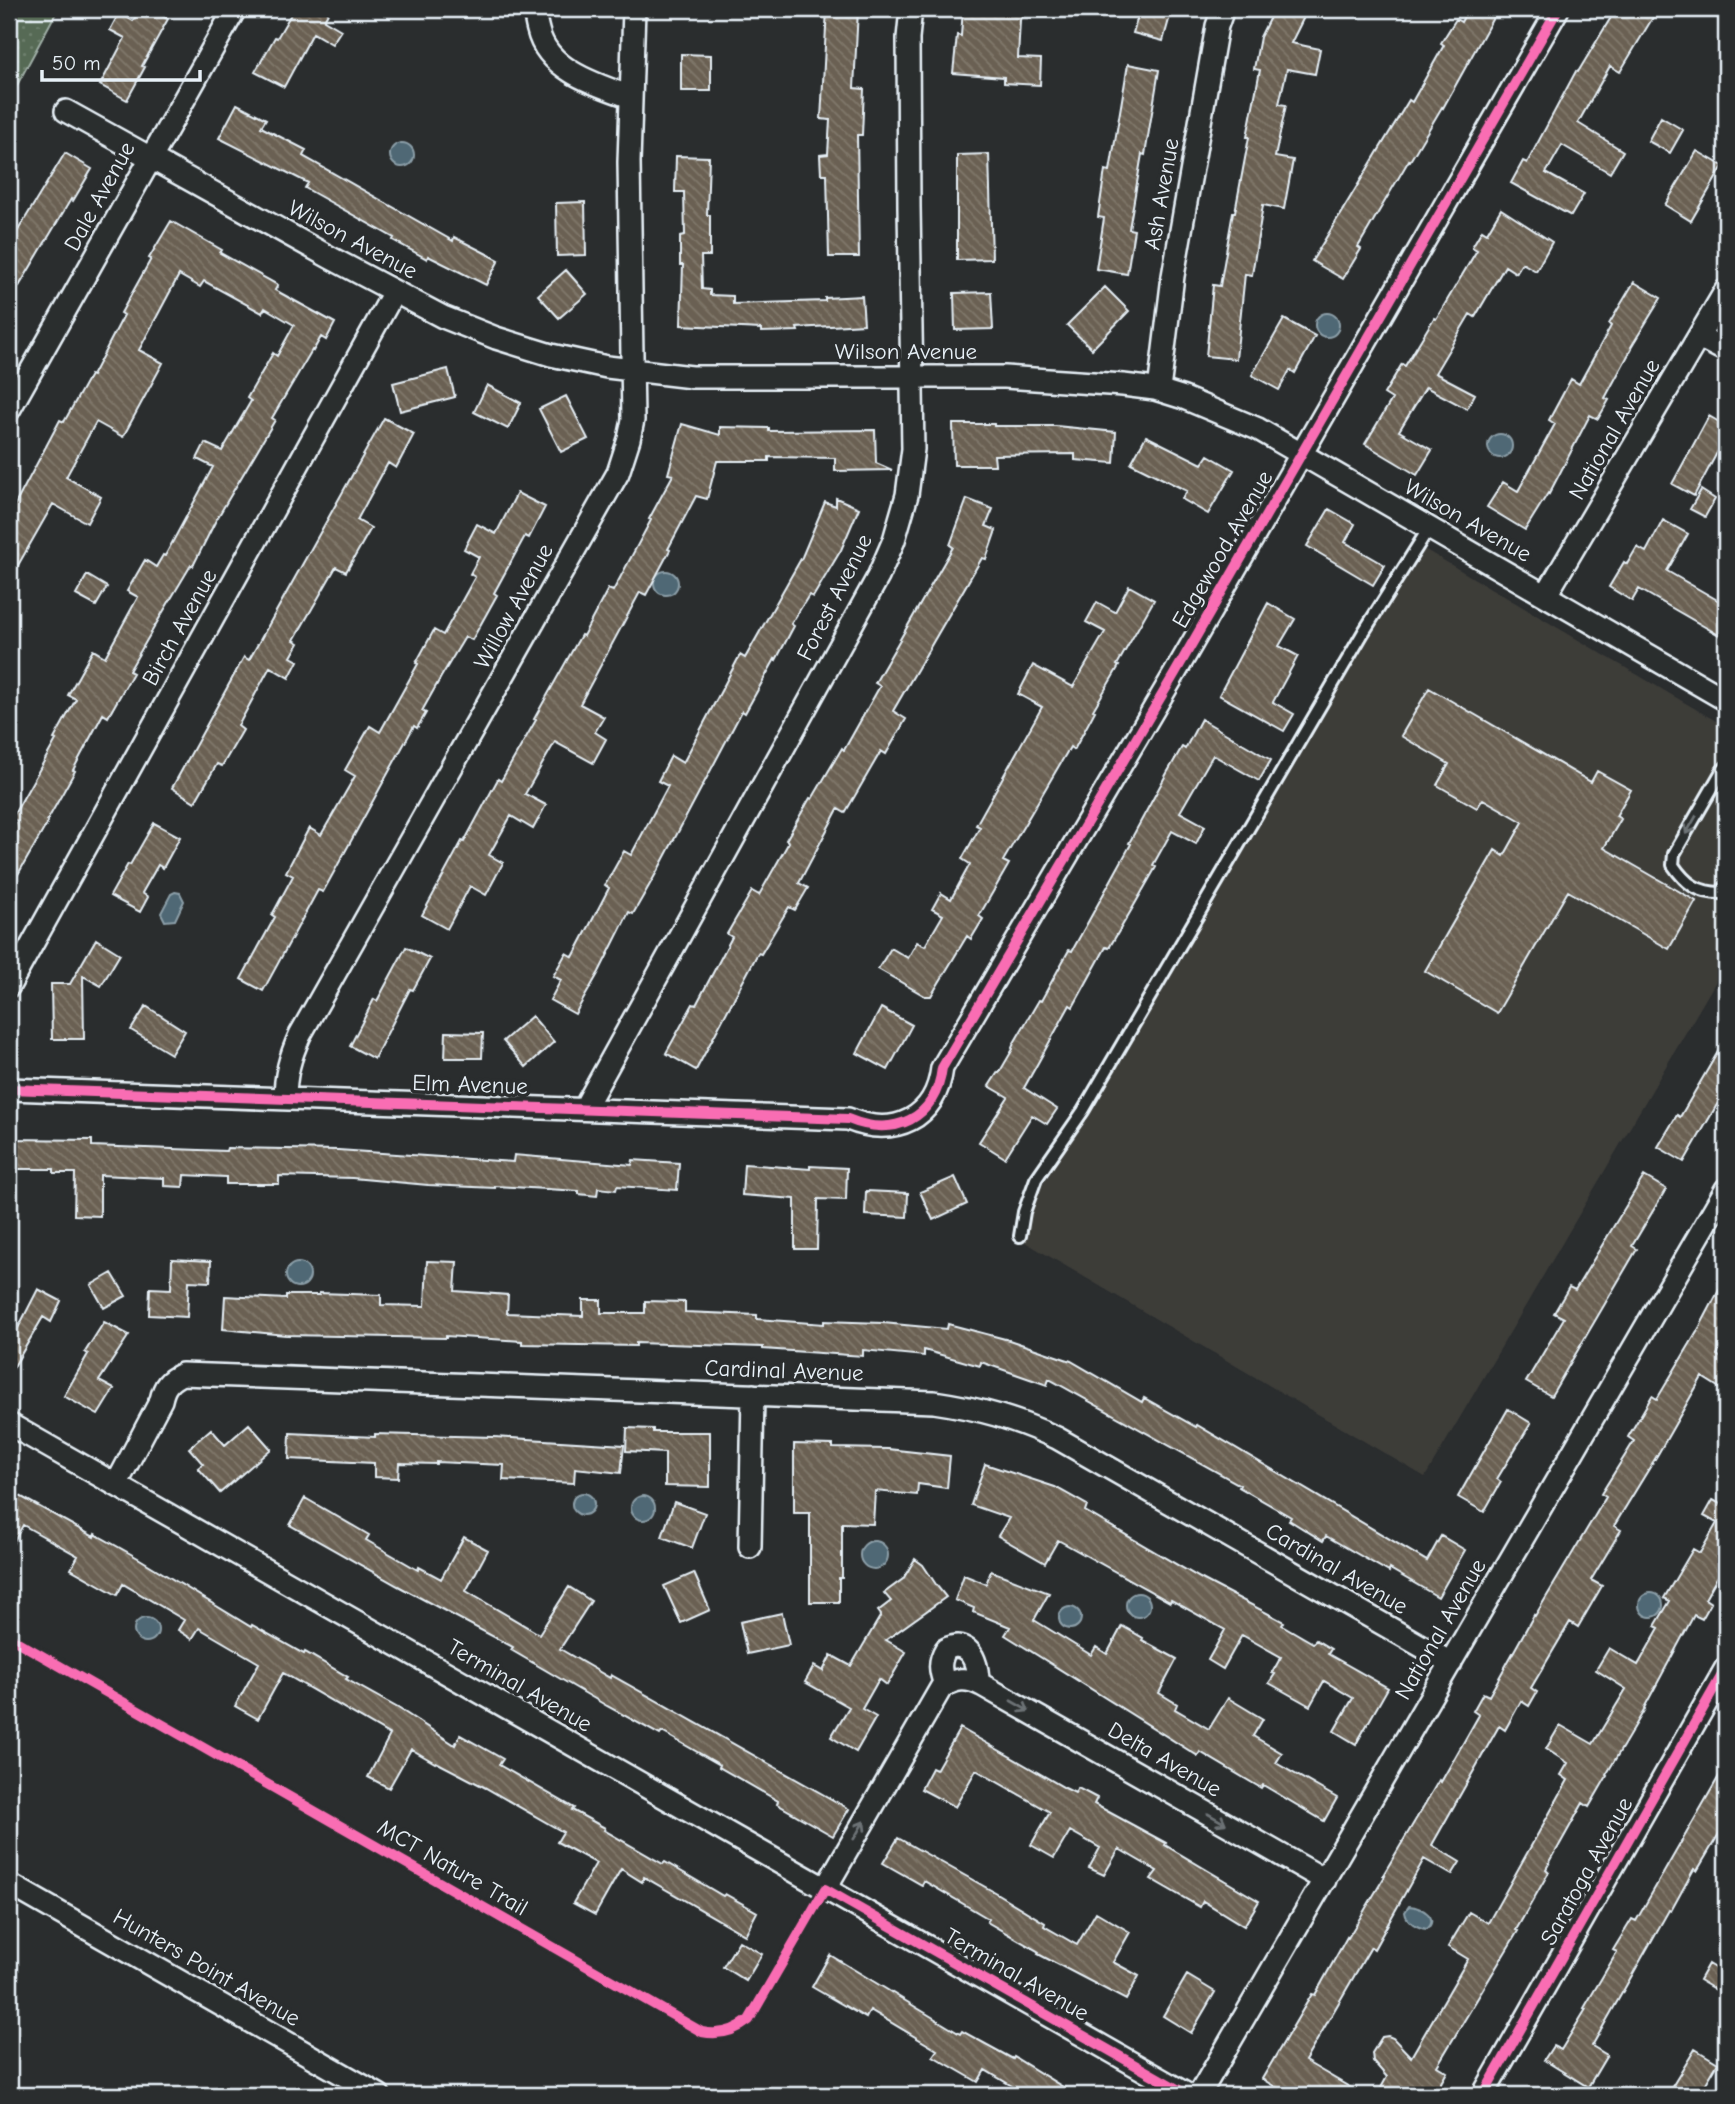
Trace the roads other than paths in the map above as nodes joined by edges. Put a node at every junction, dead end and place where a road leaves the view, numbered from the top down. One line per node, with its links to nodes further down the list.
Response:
1 (234, 9): 9 (street, Dale Avenue)
2 (538, 9): 7 (street)
3 (634, 9): 7 (street, Willow Avenue)
4 (911, 9): 15 (street, Forest Avenue)
5 (1223, 9): 16 (street, Ash Avenue)
6 (1558, 9): 18 (street, Edgewood Avenue)
7 (631, 97): 14 (street, Willow Avenue)
8 (66, 111): 9 (street, Wilson Avenue)
9 (151, 158): 11 (street, Wilson Avenue); 17 (street, Dale Avenue)
10 (1726, 290): 12 (street, National Avenue)
11 (394, 292): 14 (street, Wilson Avenue); 24 (street, Birch Avenue)
12 (1699, 337): 13 (street); 20 (street, National Avenue)
13 (1726, 351)
14 (633, 372): 15 (street, Wilson Avenue); 26 (street, Willow Avenue)
15 (912, 378): 16 (street, Wilson Avenue); 27 (street, Forest Avenue)
16 (1159, 390): 18 (street, Wilson Avenue)
17 (9, 410)
18 (1301, 454): 19 (street, Wilson Avenue); 28 (street, Edgewood Avenue)
19 (1429, 528): 20 (street, Wilson Avenue); 30 (lane)
20 (1546, 595): 21 (street, Wilson Avenue)
21 (1726, 700)
22 (1726, 767): 23 (lane, one-way to 23)
23 (1726, 886)
24 (9, 986)
25 (9, 1090): 26 (street, Elm Avenue)
26 (285, 1099): 27 (street, Elm Avenue)
27 (584, 1109): 28 (street, Elm Avenue)
28 (924, 1110)
29 (1726, 1189): 35 (street, National Avenue)
30 (1020, 1236)
31 (753, 1395): 33 (street, Cardinal Avenue); 34 (street); 35 (street, Cardinal Avenue)
32 (9, 1424): 33 (street, Terminal Avenue)
33 (116, 1485): 41 (street, Terminal Avenue)
34 (750, 1547)
35 (1451, 1663): 39 (street, National Avenue)
36 (1726, 1668): 45 (street, Saratoga Avenue)
37 (978, 1683): 38 (street); 38 (street); 39 (street, Delta Avenue, one-way to 39)
38 (946, 1685): 41 (street, one-way to 38)
39 (1325, 1880): 44 (street, National Avenue)
40 (9, 1884): 42 (street, Hunters Point Avenue)
41 (825, 1889): 43 (street, Terminal Avenue)
42 (379, 2095)
43 (1188, 2095)
44 (1199, 2095)
45 (1483, 2095)

